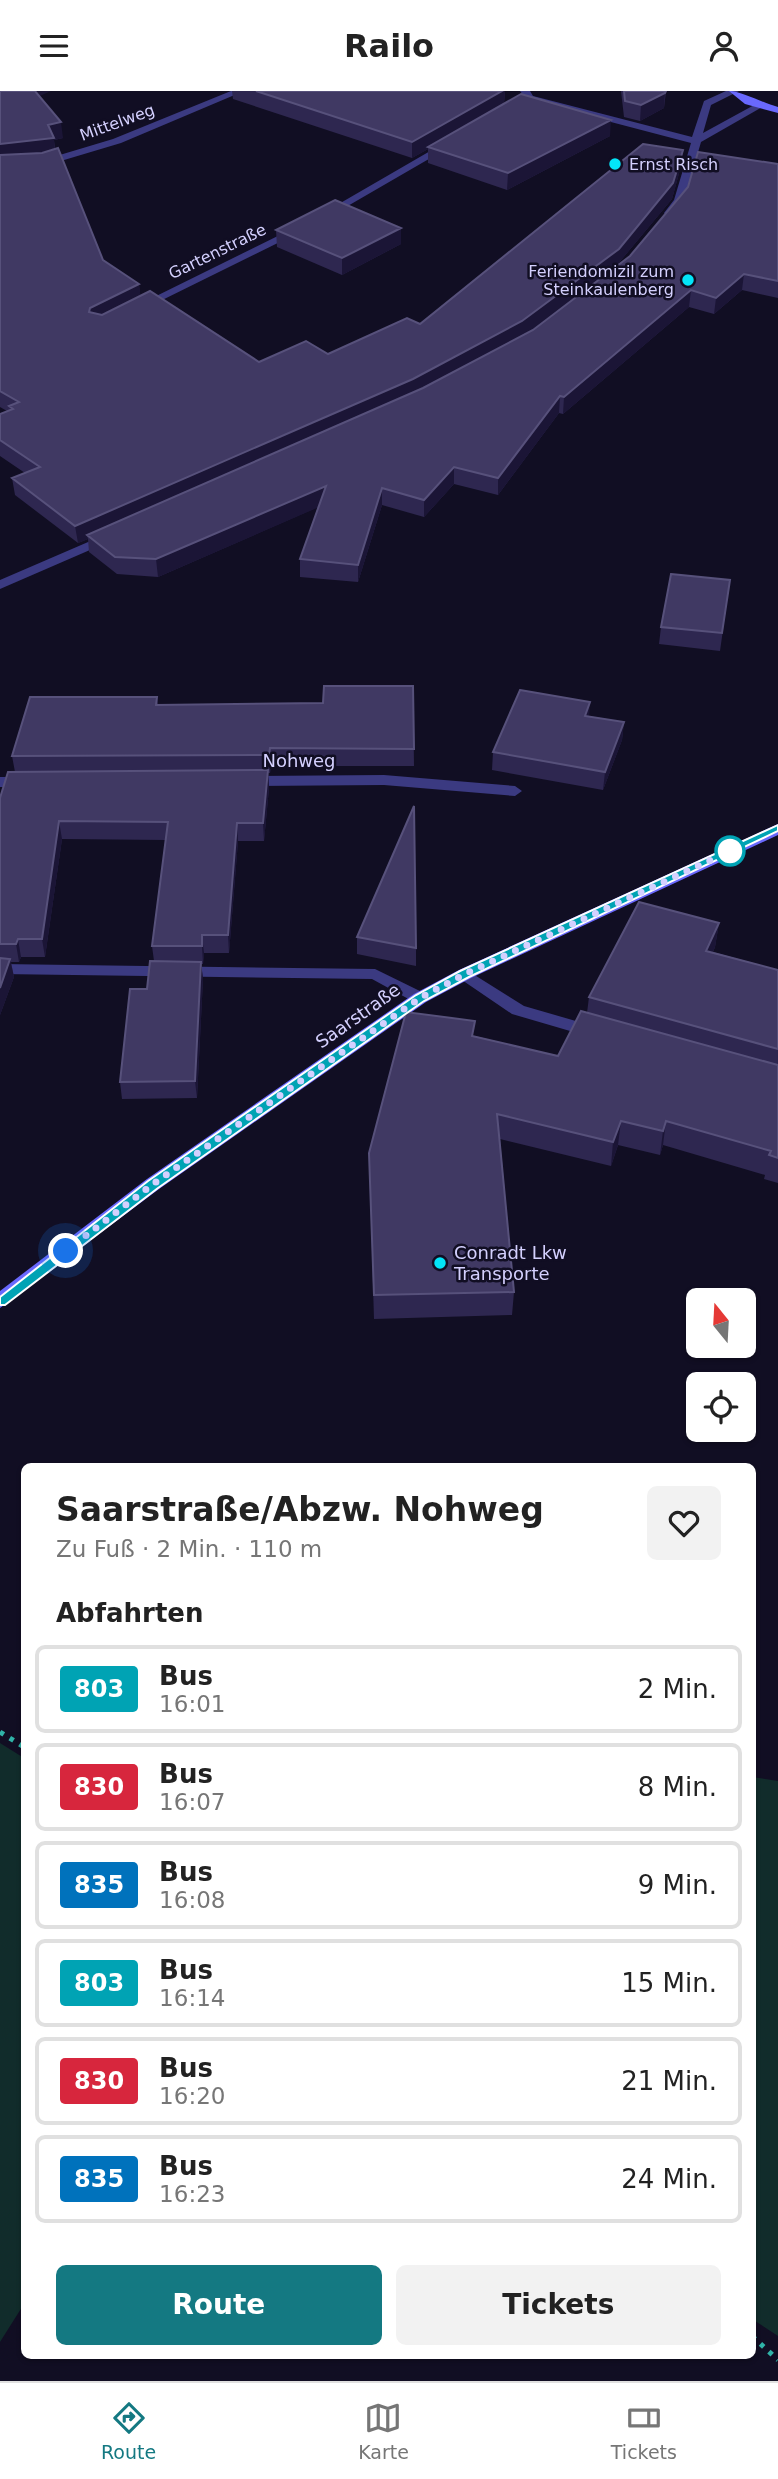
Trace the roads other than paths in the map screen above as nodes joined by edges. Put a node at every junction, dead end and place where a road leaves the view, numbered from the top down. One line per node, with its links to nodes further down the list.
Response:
1 (239, 91): 9 (street, Mittelweg)
2 (734, 91): 5 (street); 8 (street)
3 (527, 95): 4 (street); 8 (street)
4 (517, 105)
5 (760, 106): 6 (street); 8 (street)
6 (778, 110)
7 (457, 140): 11 (street, Gartenstraße)
8 (695, 141): 10 (street)
9 (0, 166)
10 (663, 221)
11 (124, 314)
12 (126, 530): 13 (street)
13 (0, 585)
14 (233, 781): 17 (street, Nohweg)
15 (0, 782): 16 (street)
16 (41, 782)
17 (515, 791)
18 (778, 828): 20 (street, Saarstraße)
19 (0, 969): 21 (street)
20 (465, 974): 21 (street, Saarstraße); 22 (street)
21 (420, 998): 23 (street, Saarstraße)
22 (611, 1036)
23 (0, 1301)

